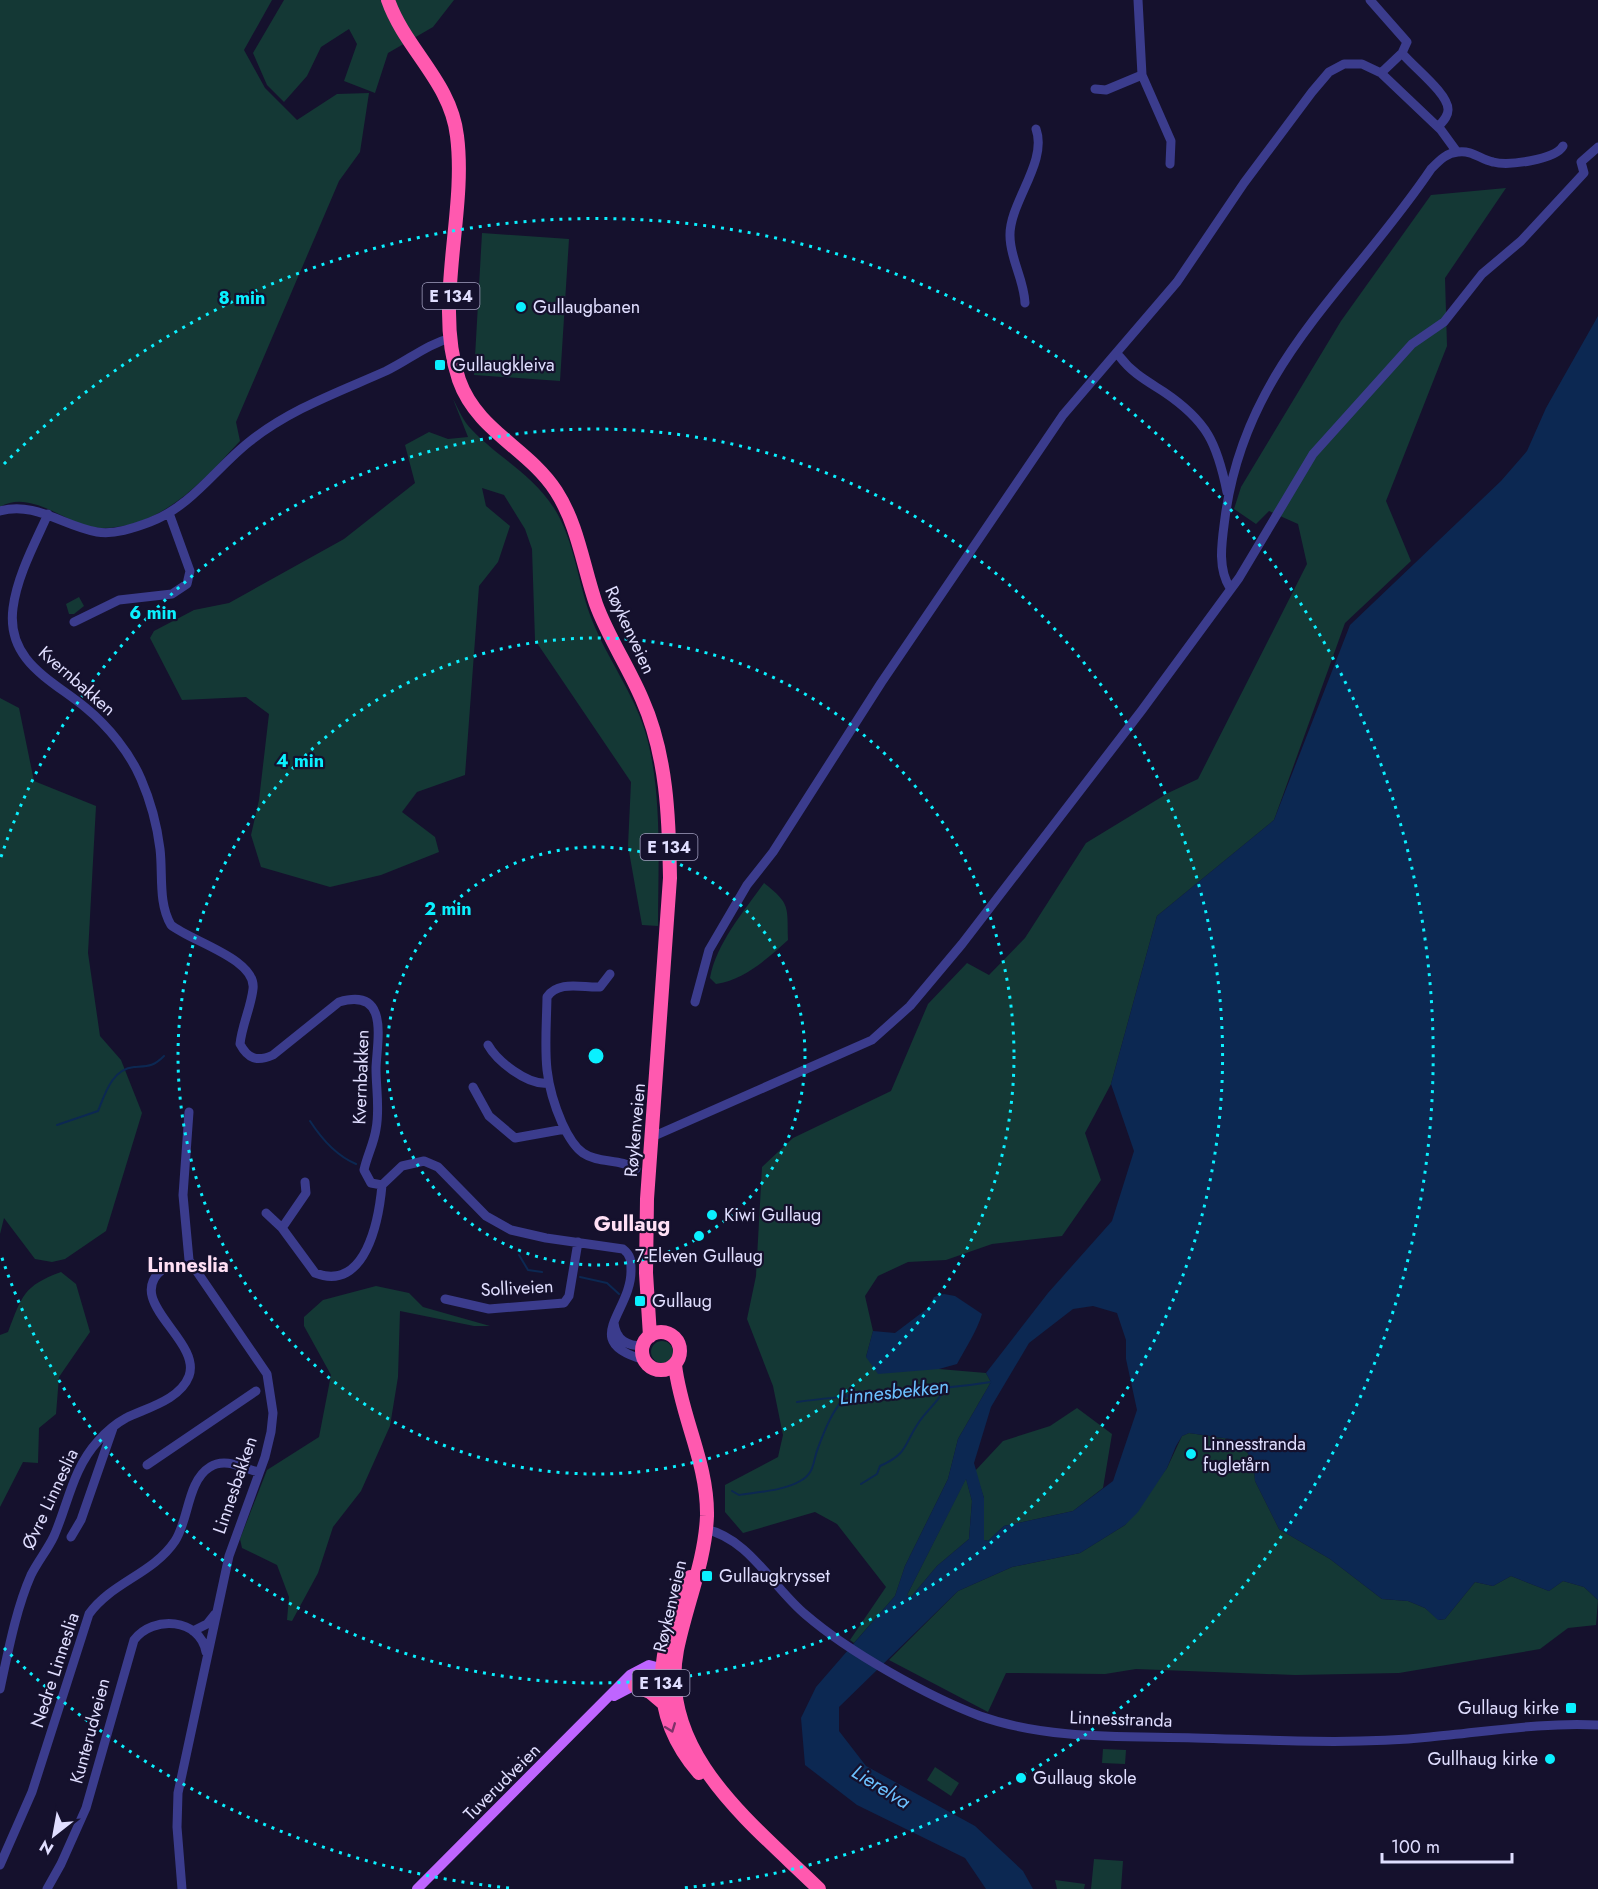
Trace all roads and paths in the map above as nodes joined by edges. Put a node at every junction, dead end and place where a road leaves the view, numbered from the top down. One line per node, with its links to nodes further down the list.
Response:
1 (388, 0): 15 (highway, Røykenveien / E 134)
2 (1138, 0): 6 (street)
3 (1370, 0): 4 (street)
4 (1402, 53): 5 (street); 8 (street)
5 (1381, 73): 8 (street); 24 (street)
6 (1142, 75): 7 (street); 13 (street)
7 (1095, 89)
8 (1438, 127): 12 (street)
9 (1036, 129): 14 (street)
10 (1563, 146): 12 (street)
11 (1598, 147): 21 (street)
12 (1457, 152): 17 (street)
13 (1170, 164)
14 (1025, 303)
15 (451, 338): 19 (street); 30 (highway, Røykenveien / E 134)
16 (1120, 357): 17 (street)
17 (1228, 494): 21 (street)
18 (0, 511): 20 (street)
19 (169, 513): 20 (street); 22 (street)
20 (48, 514): 33 (street, Kvernbakken)
21 (1230, 588): 30 (street)
22 (74, 622)
23 (610, 974): 26 (street)
24 (695, 1002)
25 (488, 1045): 26 (street)
26 (547, 1083): 29 (street)
27 (473, 1087): 29 (street)
28 (189, 1112): 37 (street, Linnesbakken)
29 (565, 1129): 31 (street)
30 (652, 1137): 38 (highway, Røykenveien / E 134)
31 (636, 1169)
32 (305, 1182): 35 (street)
33 (382, 1185): 35 (street); 36 (street)
34 (266, 1213): 35 (street)
35 (282, 1228)
36 (578, 1242): 39 (street, Solliveien); 40 (street)
37 (191, 1264): 48 (street, Øvre Linneslia); 50 (street, Linnesbakken)
38 (649, 1298): 41 (highway, Røykenveien / E 134); 42 (highway, Røykenveien / E 134)
39 (445, 1299)
40 (614, 1321): 42 (street); 43 (street)
41 (665, 1332): 42 (highway); 44 (highway, E 134)
42 (646, 1341): 43 (highway, E 134)
43 (645, 1360): 45 (highway, E 134)
44 (675, 1365): 45 (highway); 47 (highway, Røykenveien / E 134)
45 (659, 1370): 47 (highway, Røykenveien / E 134)
46 (256, 1392): 49 (street)
47 (681, 1403): 51 (highway, Røykenveien / E 134)
48 (113, 1426): 52 (street); 60 (street, Øvre Linneslia)
49 (147, 1465)
50 (258, 1472): 54 (street, Linnesbakken); 65 (street, Nedre Linneslia)
51 (705, 1529): 53 (highway, Røykenveien / E 134); 63 (street, Linnesstranda)
52 (71, 1537)
53 (701, 1553): 57 (highway, Røykenveien / E 134); 58 (highway, Røykenveien / E 134)
54 (216, 1612): 55 (street); 56 (street, Linnesbakken)
55 (193, 1631): 56 (street); 66 (street, Kunterudveien)
56 (206, 1655): 67 (street, Linnesbakken)
57 (660, 1672): 58 (main road, Tuverudveien); 59 (main road, Tuverudveien); 61 (main road, Tuverudveien); 62 (highway, Røykenveien / E 134)
58 (674, 1673): 64 (highway, Røykenveien / E 134)
59 (635, 1686): 61 (main road, Tuverudveien); 62 (highway, E 134)
60 (0, 1689)
61 (609, 1699): 68 (main road, Tuverudveien)
62 (663, 1703): 64 (highway, Røykenveien / E 134, one-way to 64)
63 (1598, 1725)
64 (727, 1798): 69 (highway, Røykenveien / E 134)
65 (0, 1865)
66 (47, 1889)
67 (182, 1889)
68 (417, 1889)
69 (819, 1889)

